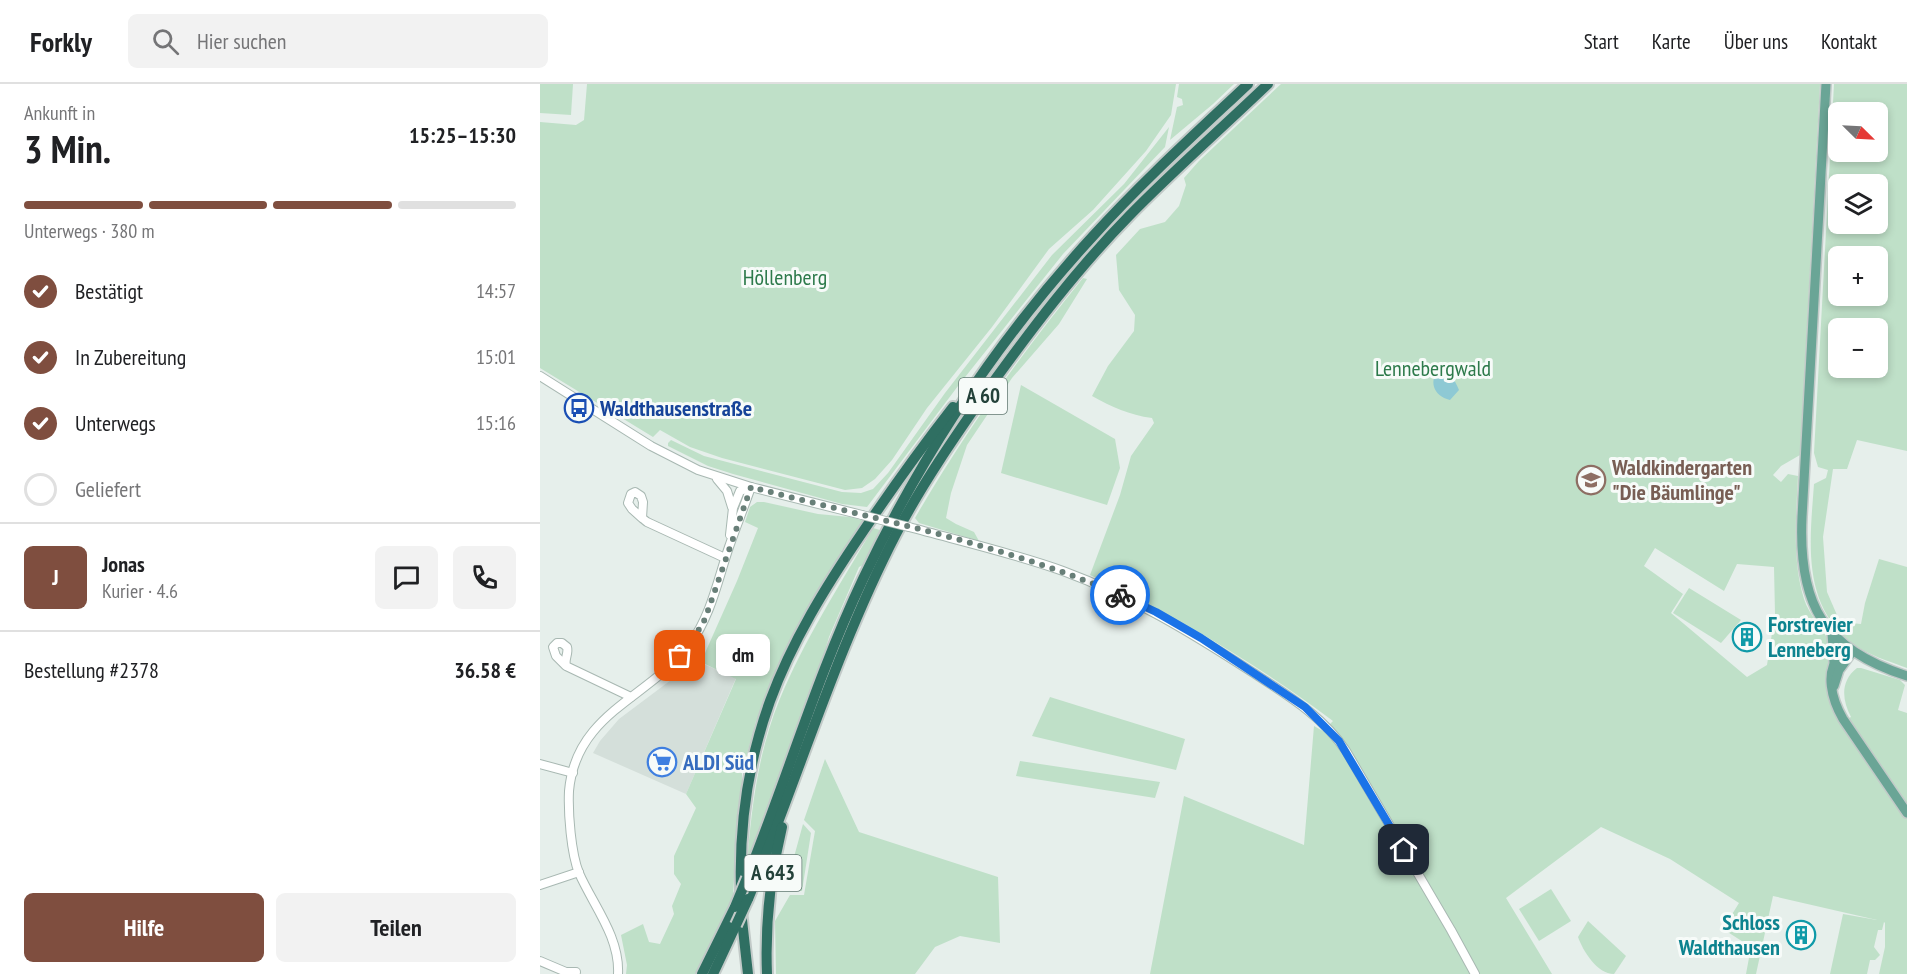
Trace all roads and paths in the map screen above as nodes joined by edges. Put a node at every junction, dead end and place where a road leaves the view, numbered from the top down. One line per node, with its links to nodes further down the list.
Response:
1 (1248, 84): 4 (highway, A 60)
2 (1268, 84): 21 (highway, A 60)
3 (1826, 84): 12 (main road)
4 (996, 356): 28 (highway, A 60, bridge); 30 (highway, A 643)
5 (540, 376): 6 (street)
6 (711, 475): 7 (street); 8 (street)
7 (751, 487): 8 (street); 10 (street); 32 (street, bridge)
8 (733, 508): 10 (street)
9 (642, 518): 11 (street)
10 (730, 545): 11 (street)
11 (725, 558): 18 (street)
12 (1832, 633): 13 (main road); 14 (main road)
13 (1852, 652): 14 (main road); 16 (main road); 17 (main road)
14 (1834, 662): 17 (main road)
15 (566, 666): 18 (street)
16 (1907, 676)
17 (1833, 690): 22 (main road)
18 (631, 697): 20 (street)
19 (540, 764): 20 (street)
20 (573, 773): 23 (street)
21 (797, 775): 29 (highway, A 60, bridge); 31 (highway, A 643)
22 (1907, 813)
23 (579, 872): 24 (street); 27 (street)
24 (540, 886)
25 (540, 961): 26 (street)
26 (576, 972)
27 (618, 974)
28 (702, 974)
29 (713, 974)
30 (748, 974)
31 (767, 974)
32 (1475, 974)

